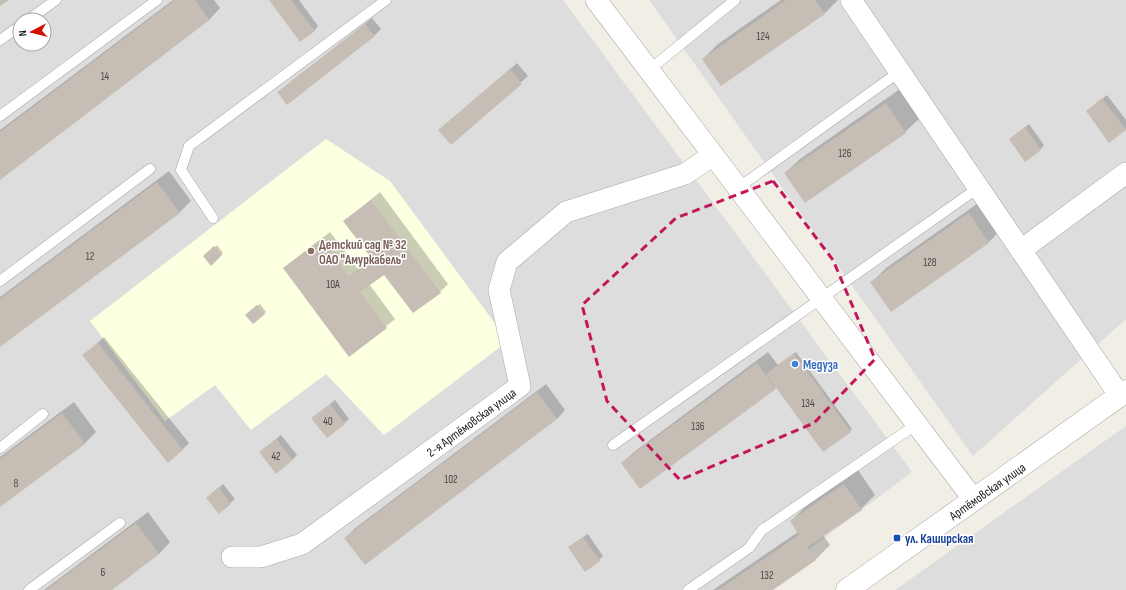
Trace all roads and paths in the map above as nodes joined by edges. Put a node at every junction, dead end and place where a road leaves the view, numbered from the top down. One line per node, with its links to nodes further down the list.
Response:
1 (56, 0): 7 (lane)
2 (157, 0): 12 (lane)
3 (386, 0): 18 (lane)
4 (596, 0): 10 (street)
5 (735, 0): 10 (lane)
6 (851, 0): 11 (street)
7 (39, 12)
8 (12, 32): 9 (lane)
9 (0, 40)
10 (649, 70): 13 (street)
11 (899, 72): 16 (lane); 17 (street)
12 (0, 116)
13 (713, 155): 16 (street); 29 (street, 2-я Артёмовская улица)
14 (150, 169): 20 (lane)
15 (1126, 173): 19 (street)
16 (738, 188): 21 (street)
17 (978, 188): 19 (street); 21 (lane)
18 (213, 218)
19 (1021, 250): 22 (street)
20 (0, 281)
21 (821, 298): 24 (street); 25 (lane)
22 (1123, 393): 27 (street, Артёмовская улица)
23 (43, 414): 26 (lane)
24 (917, 424): 27 (street); 31 (lane)
25 (613, 445)
26 (0, 448)
27 (974, 500): 32 (street, Артёмовская улица)
28 (120, 523): 30 (lane)
29 (232, 557)
30 (29, 590)
31 (688, 590)
32 (847, 590)

